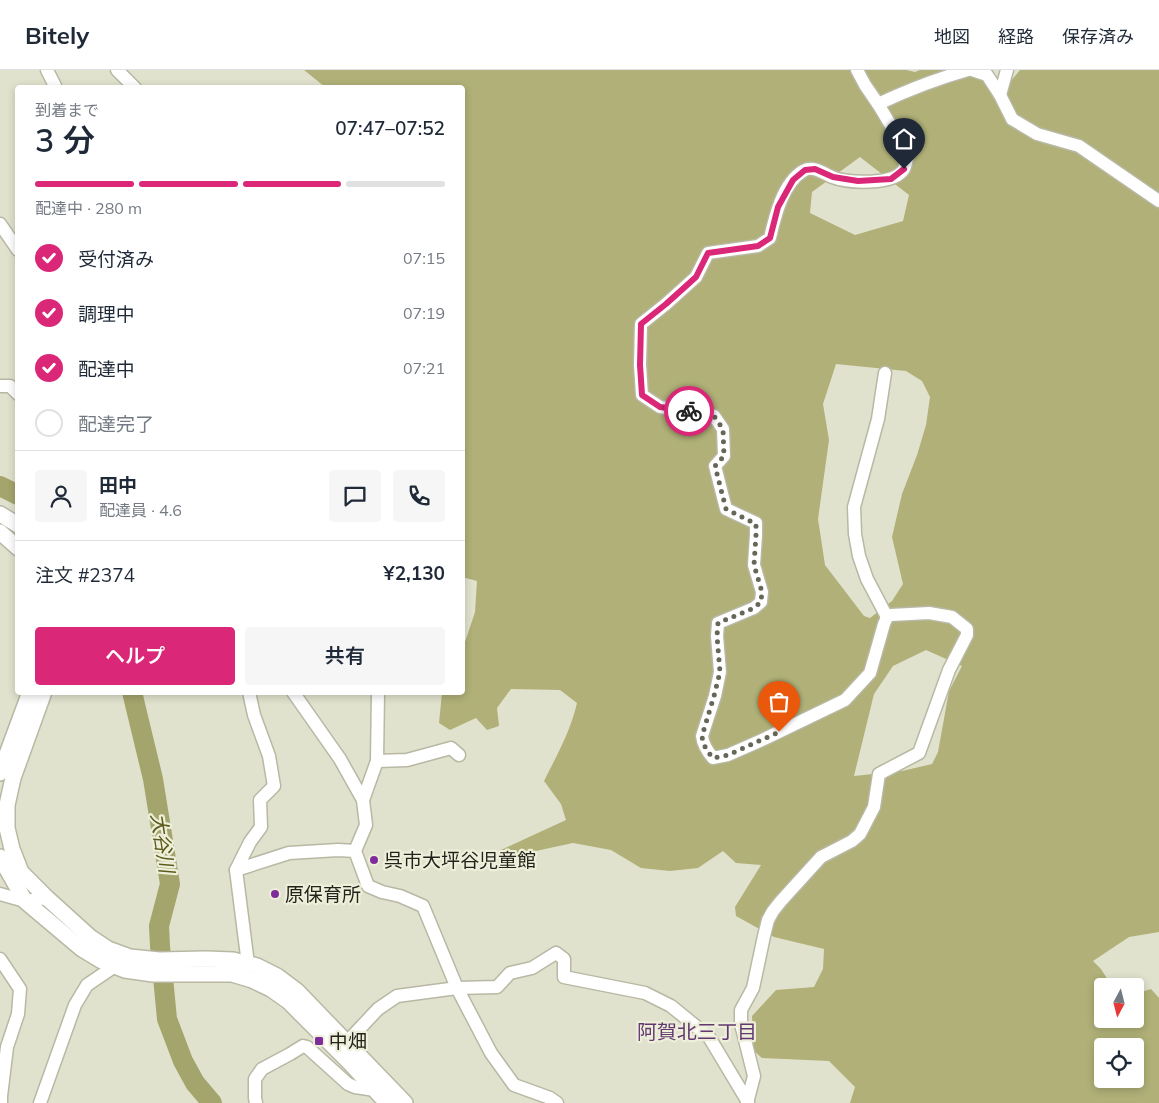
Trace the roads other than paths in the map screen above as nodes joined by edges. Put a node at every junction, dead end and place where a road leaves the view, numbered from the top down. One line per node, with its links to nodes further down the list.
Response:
1 (47, 70): 6 (street)
2 (116, 70): 7 (street)
3 (857, 70): 9 (street)
4 (970, 70): 8 (street); 9 (street)
5 (1007, 70): 8 (street)
6 (54, 85)
7 (132, 85)
8 (1000, 95): 10 (street)
9 (878, 104): 20 (street)
10 (1159, 201)
11 (0, 224): 12 (street)
12 (15, 246)
13 (885, 373): 20 (street)
14 (0, 386): 15 (street)
15 (15, 391)
16 (0, 514): 17 (street)
17 (15, 523)
18 (0, 532): 19 (street)
19 (15, 545)
20 (887, 617): 43 (street)
21 (29, 695): 28 (street)
22 (43, 695): 34 (street)
23 (250, 695): 32 (street)
24 (295, 695): 29 (street)
25 (378, 695): 27 (street)
26 (459, 755): 27 (street)
27 (377, 761): 29 (street)
28 (0, 773)
29 (363, 800): 30 (street)
30 (355, 851): 32 (street); 40 (street)
31 (0, 857): 35 (street)
32 (236, 870): 38 (street)
33 (1, 894): 35 (street)
34 (47, 898): 35 (street); 38 (street)
35 (25, 901): 39 (street)
36 (0, 958): 44 (street)
37 (162, 964): 39 (street)
38 (248, 964): 41 (street)
39 (115, 966): 42 (street); 45 (street)
40 (457, 988): 41 (street); 43 (street); 49 (street)
41 (347, 1042): 48 (street)
42 (375, 1090): 46 (street); 47 (street)
43 (748, 1102)
44 (2, 1103)
45 (40, 1103)
46 (256, 1103)
47 (387, 1103)
48 (405, 1103)
49 (557, 1103)

